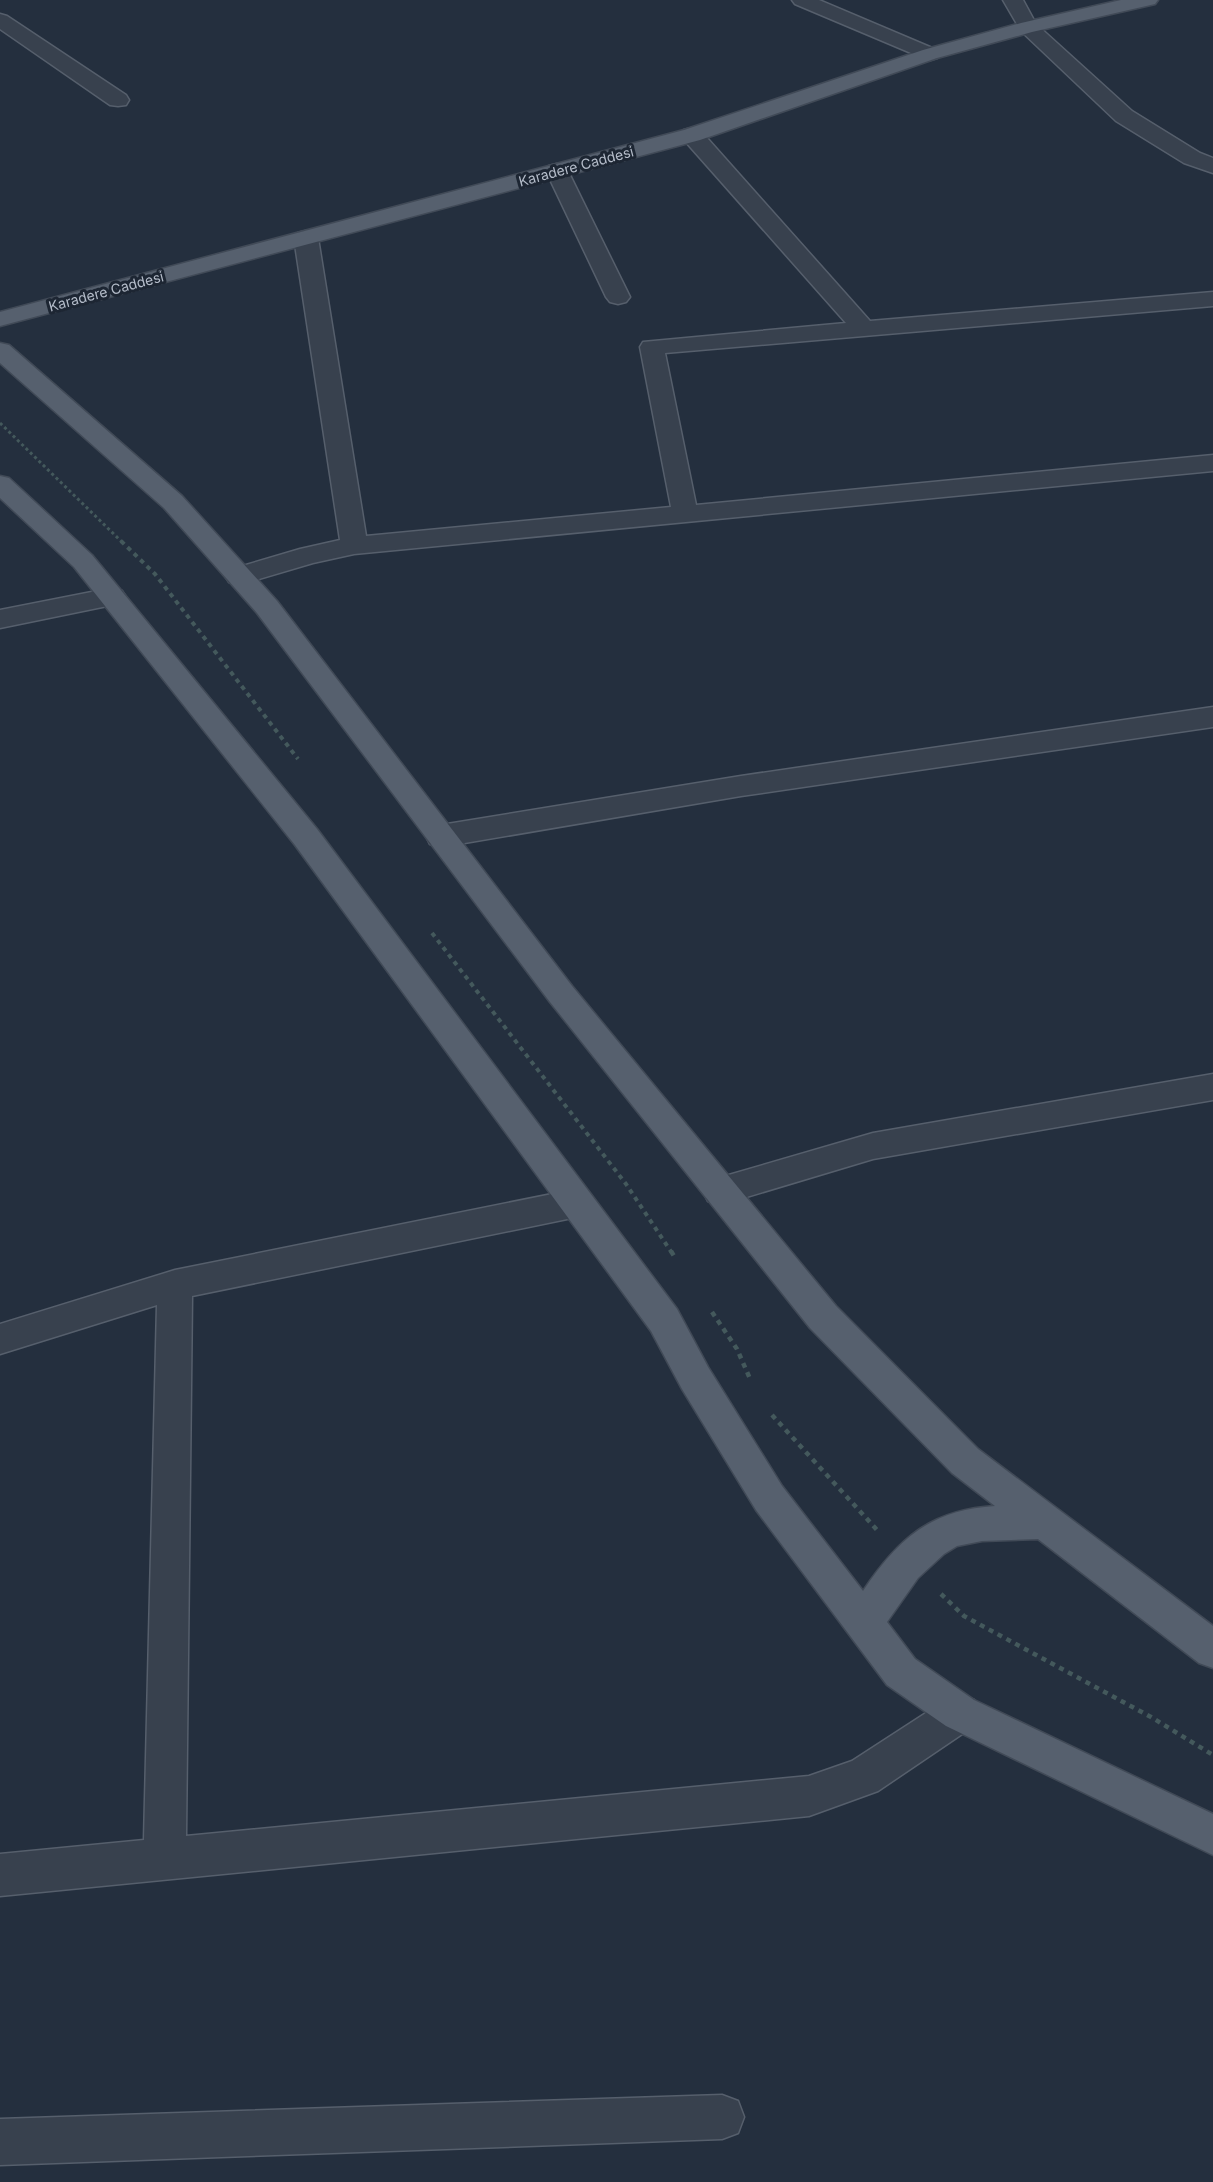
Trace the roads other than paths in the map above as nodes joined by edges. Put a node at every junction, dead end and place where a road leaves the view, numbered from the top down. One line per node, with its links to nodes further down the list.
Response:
1 (802, 0): 6 (street)
2 (1013, 0): 5 (street)
3 (1148, 0): 5 (main road, Karadere Caddesi)
4 (0, 20): 7 (street)
5 (1028, 27): 6 (main road, Karadere Caddesi); 9 (street)
6 (930, 54): 8 (main road, Karadere Caddesi)
7 (118, 100)
8 (692, 135): 10 (main road, Karadere Caddesi); 15 (street)
9 (1213, 166)
10 (556, 171): 11 (main road, Karadere Caddesi); 12 (street)
11 (306, 238): 14 (main road, Karadere Caddesi); 20 (street)
12 (618, 297)
13 (1213, 299): 15 (street)
14 (0, 319)
15 (863, 328): 19 (street)
16 (0, 350): 21 (main road)
17 (1213, 463): 19 (street)
18 (0, 484): 22 (main road)
19 (685, 514): 20 (street)
20 (354, 546): 21 (street)
21 (239, 576): 25 (main road)
22 (112, 597): 23 (street); 28 (main road)
23 (0, 620)
24 (1213, 717): 25 (street)
25 (441, 836): 27 (main road)
26 (1213, 1087): 27 (street)
27 (720, 1191): 31 (main road)
28 (577, 1203): 29 (street); 32 (main road)
29 (175, 1285): 30 (street); 36 (street)
30 (0, 1339)
31 (1044, 1522): 32 (main road); 33 (main road)
32 (863, 1624): 34 (main road)
33 (1213, 1650)
34 (960, 1713): 35 (main road); 36 (street)
35 (1213, 1834)
36 (165, 1858): 37 (street)
37 (0, 1875)
38 (722, 2117): 39 (street)
39 (0, 2142)

